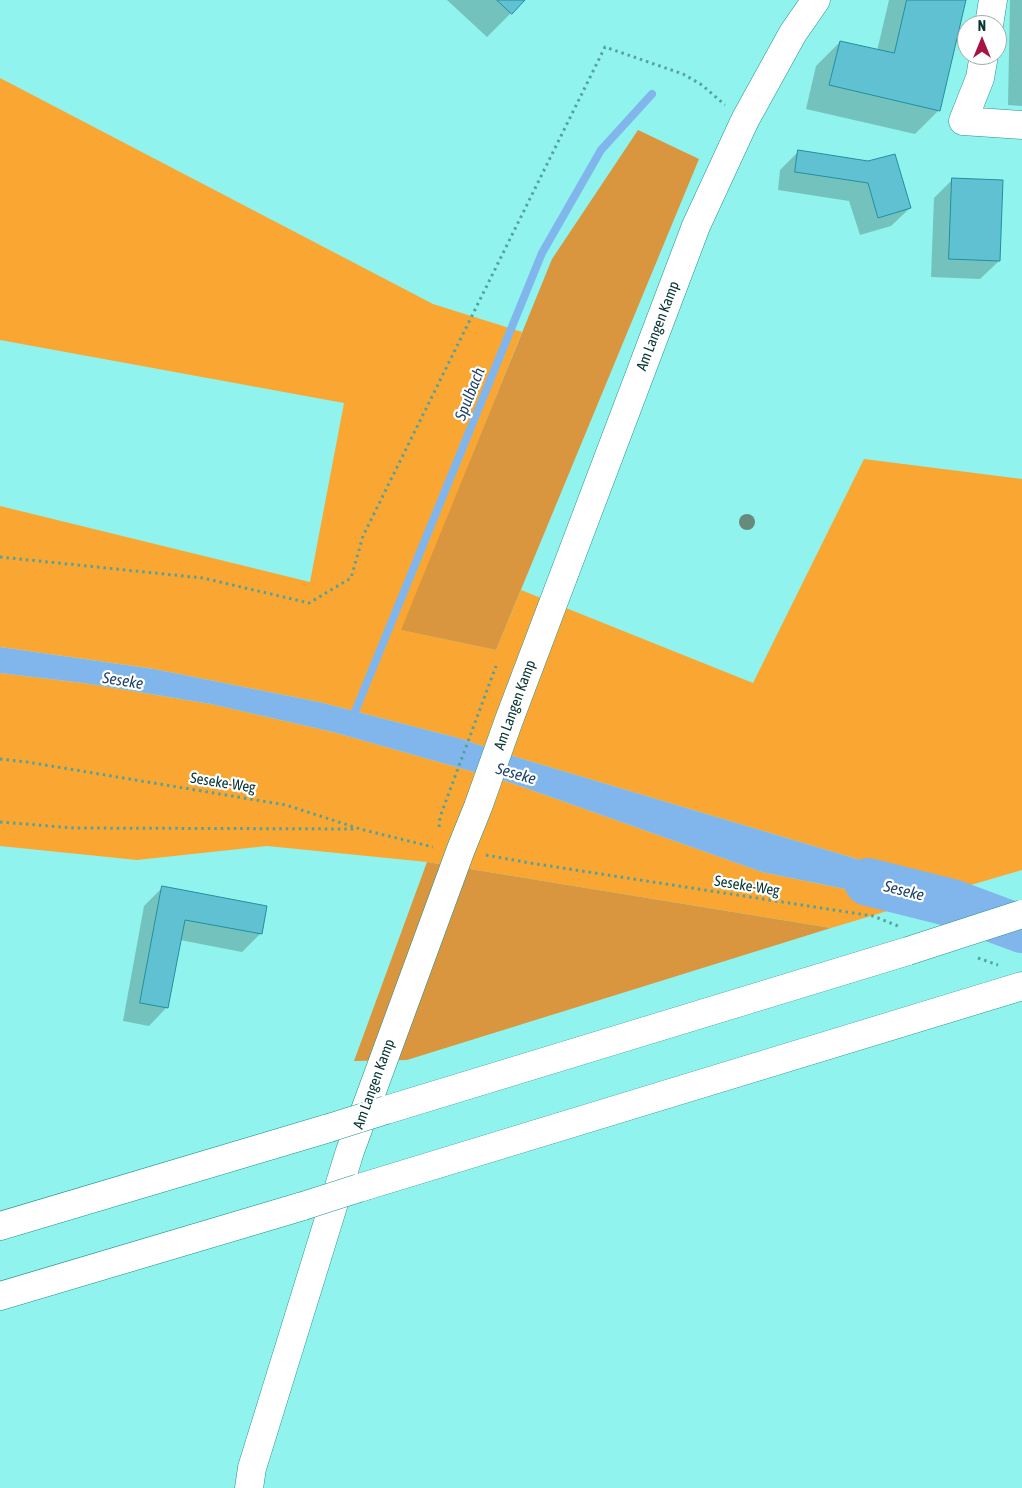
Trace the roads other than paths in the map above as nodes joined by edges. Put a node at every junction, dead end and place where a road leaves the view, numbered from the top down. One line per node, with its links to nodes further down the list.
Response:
1 (816, 0): 10 (main road, Am Langen Kamp)
2 (993, 0): 3 (main road)
3 (991, 15)
4 (982, 65): 5 (main road)
5 (1022, 126)
6 (1022, 914): 8 (main road, bridge)
7 (1012, 981): 9 (main road, bridge)
8 (0, 1226)
9 (0, 1296)
10 (249, 1488)

